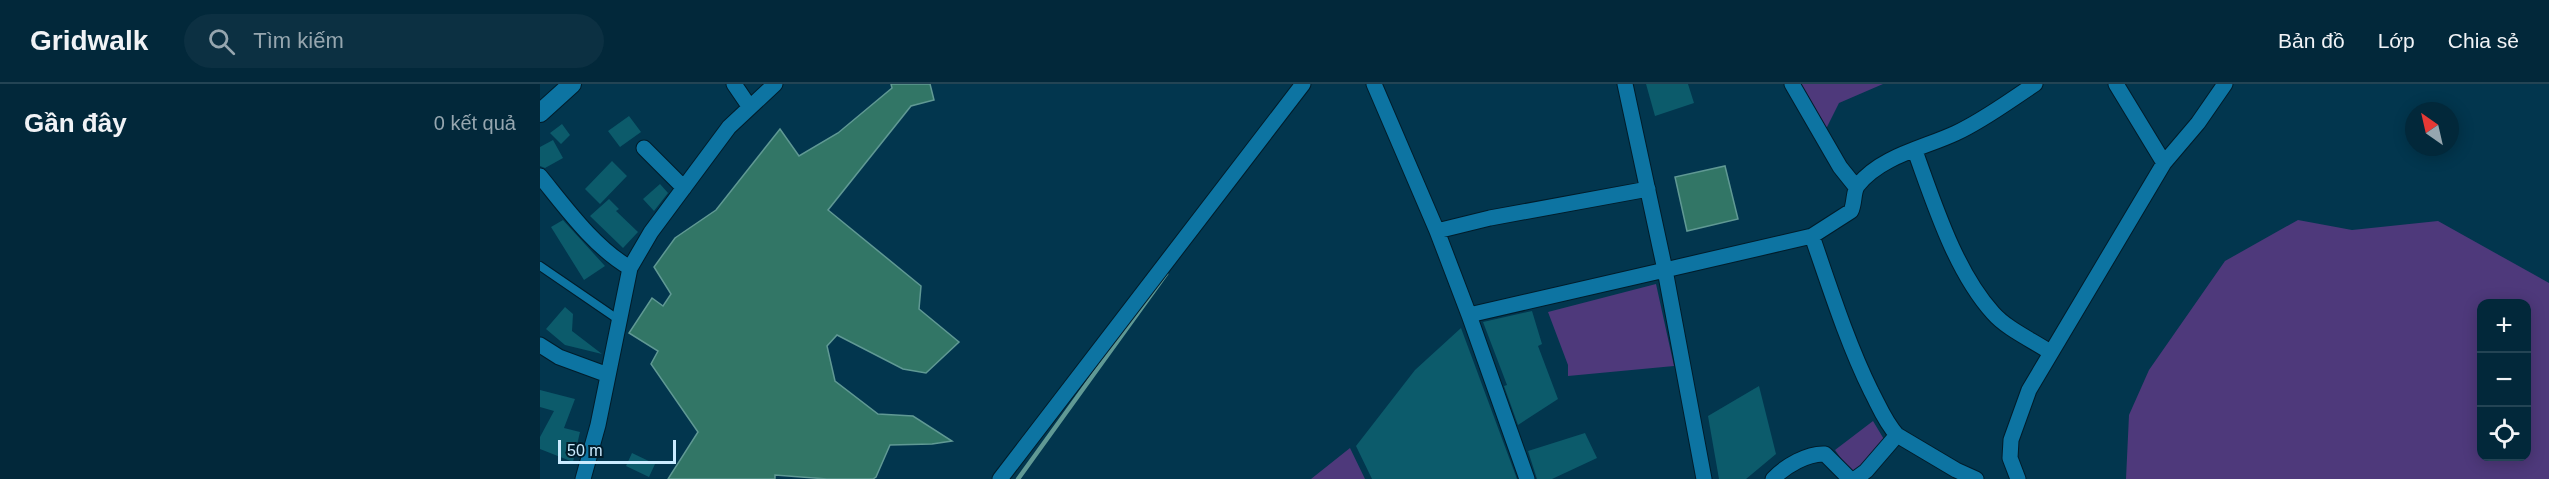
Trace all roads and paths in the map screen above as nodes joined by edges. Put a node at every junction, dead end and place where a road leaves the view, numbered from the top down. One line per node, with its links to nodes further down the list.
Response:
1 (734, 84): 11 (street)
2 (775, 84): 11 (street)
3 (1303, 84): 32 (street)
4 (1374, 84): 20 (street)
5 (1625, 84): 19 (street)
6 (1792, 84): 17 (street)
7 (2035, 84): 14 (street)
8 (2116, 84): 15 (street)
9 (2225, 84): 15 (street)
10 (565, 87): 12 (street)
11 (749, 106): 18 (street)
12 (540, 114)
13 (644, 148): 18 (street)
14 (1915, 151): 17 (street); 28 (street)
15 (2164, 163): 28 (street)
16 (540, 176): 23 (street)
17 (1856, 187): 21 (street)
18 (684, 188): 23 (street)
19 (1648, 189): 20 (street); 24 (street)
20 (1437, 231): 25 (street)
21 (1812, 236): 24 (street); 30 (street)
22 (540, 266): 26 (lane)
23 (630, 268): 26 (street)
24 (1665, 270): 25 (street); 34 (street)
25 (1469, 315): 33 (street)
26 (619, 320): 29 (street)
27 (540, 345): 29 (street)
28 (2050, 352): 38 (street)
29 (608, 375): 31 (street)
30 (1897, 435): 36 (street); 37 (street)
31 (583, 479)
32 (1000, 479)
33 (1527, 479)
34 (1704, 479)
35 (1773, 479): 36 (street)
36 (1853, 479)
37 (1976, 479)
38 (2018, 479)

